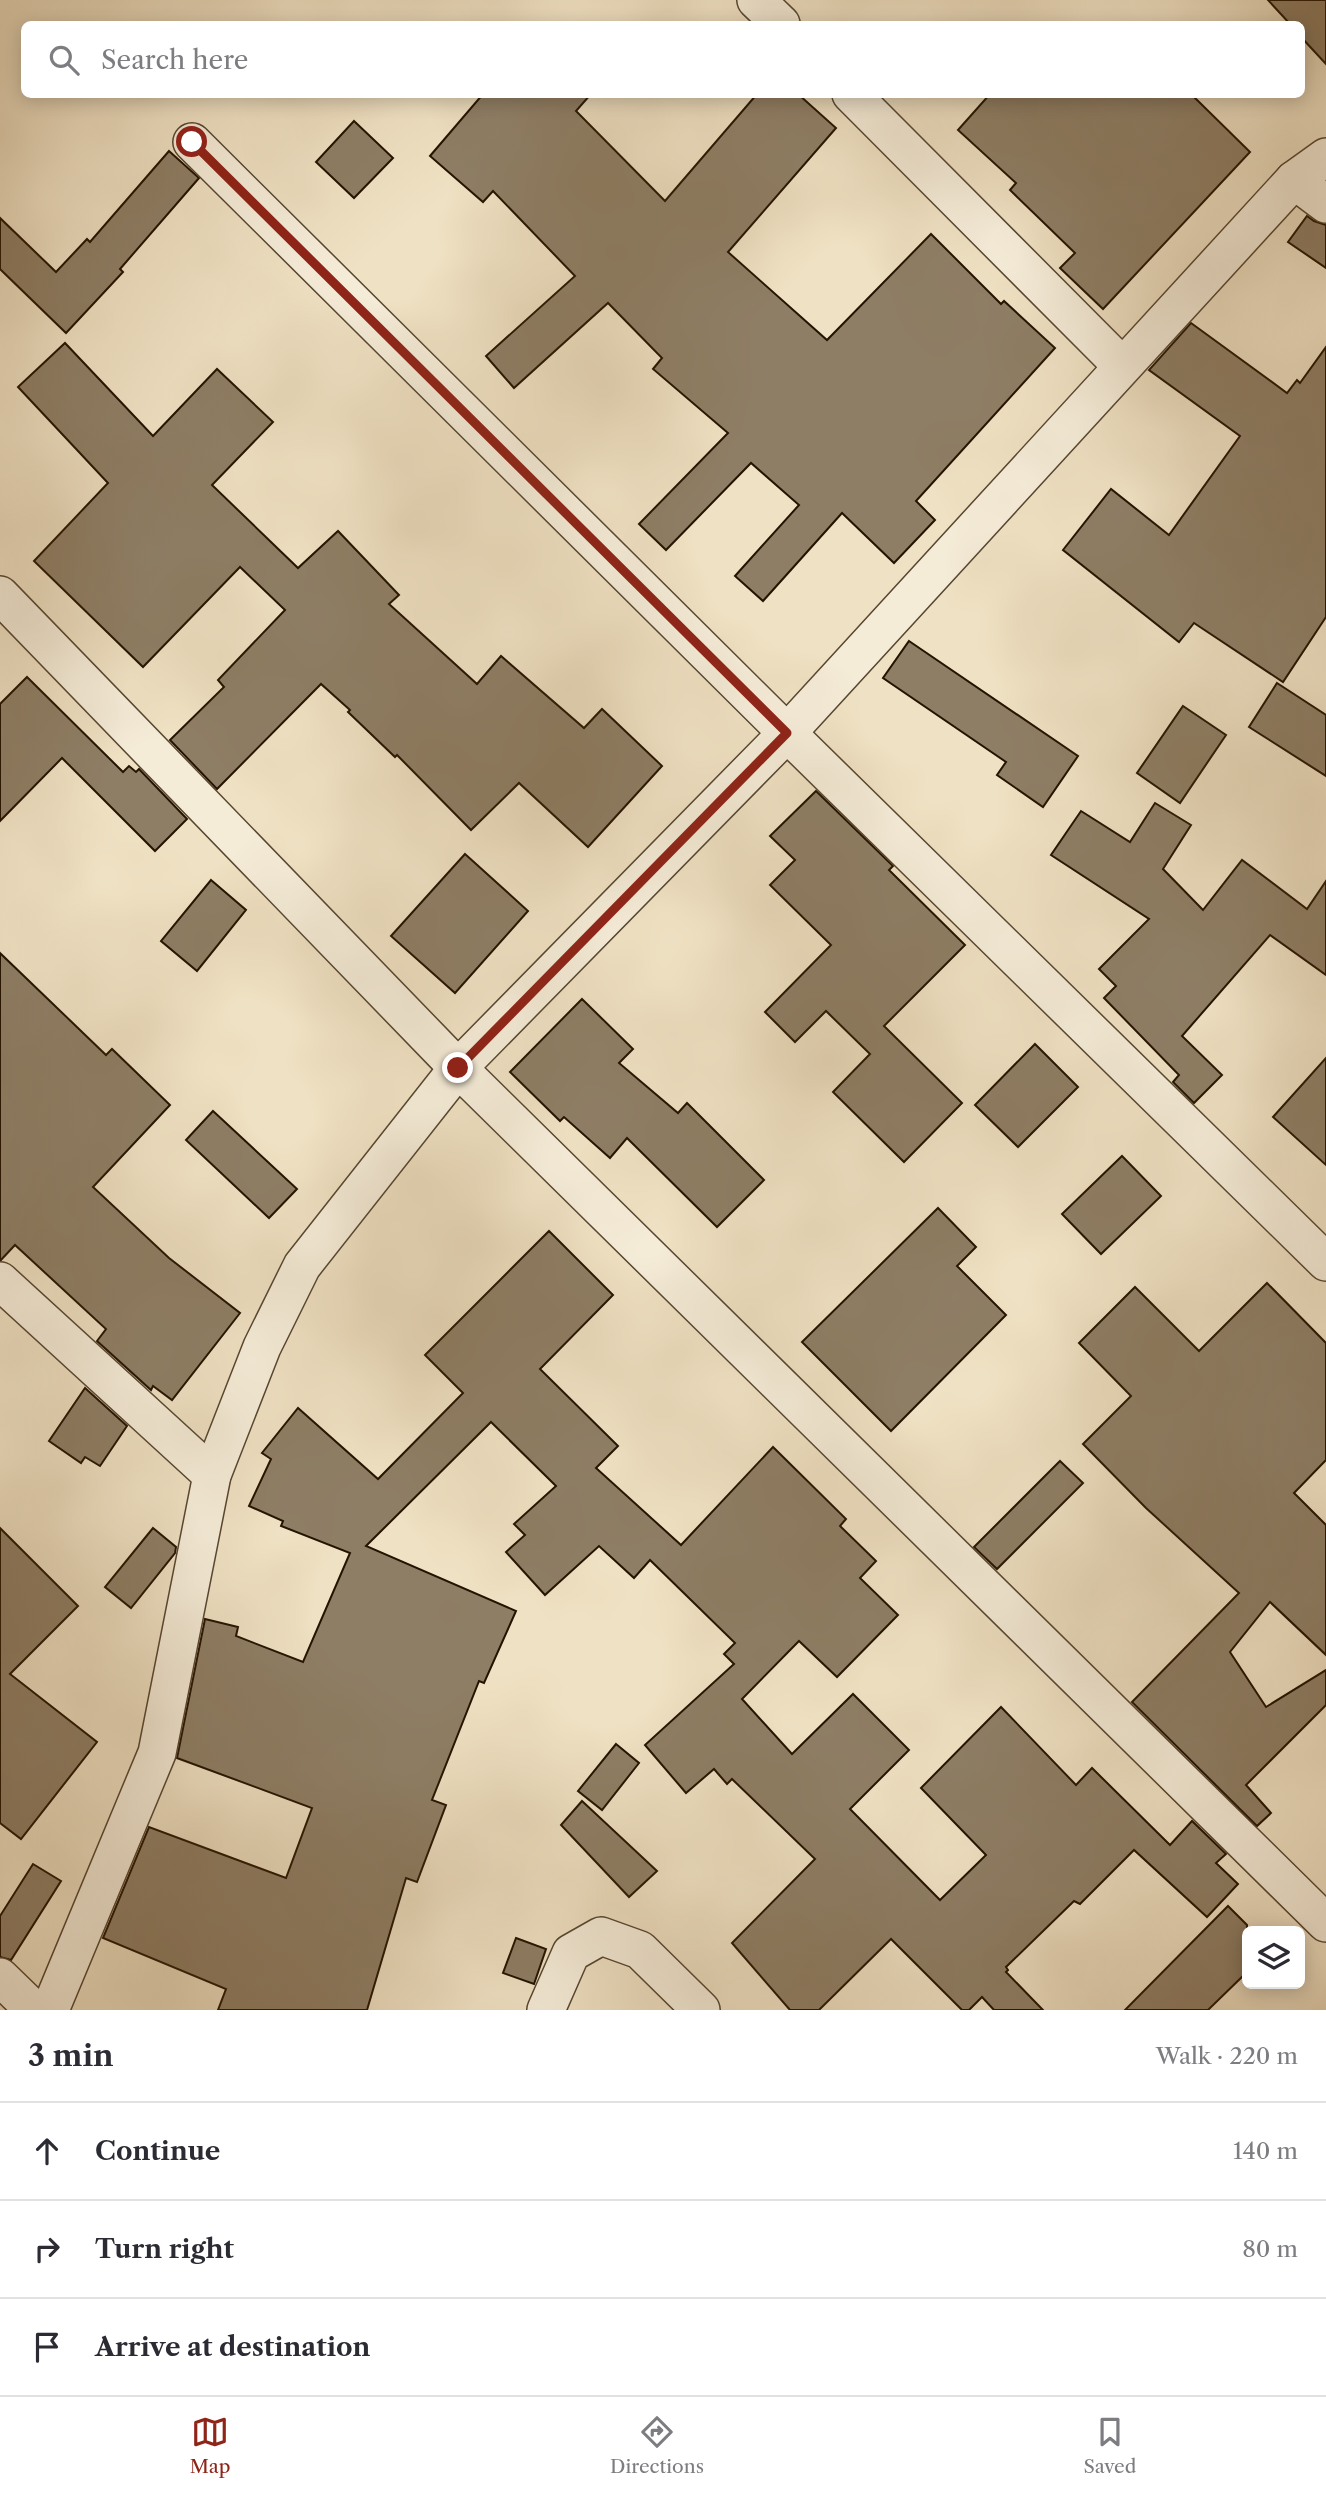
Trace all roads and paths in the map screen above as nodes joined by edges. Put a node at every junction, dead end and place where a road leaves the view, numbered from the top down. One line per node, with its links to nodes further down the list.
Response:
1 (756, 0): 2 (street)
2 (778, 21)
3 (855, 98): 8 (street)
4 (192, 142): 10 (street)
5 (1326, 157): 6 (street)
6 (1294, 180): 7 (street); 8 (street)
7 (1326, 204)
8 (1122, 366): 10 (street)
9 (0, 595): 11 (street)
10 (787, 733): 11 (street); 12 (street)
11 (458, 1068): 14 (street); 15 (street)
12 (1326, 1262)
13 (0, 1281): 14 (street)
14 (212, 1475): 18 (street)
15 (1326, 1923)
16 (0, 1977): 17 (street)
17 (34, 2010)
18 (50, 2010)
19 (546, 2010): 20 (street)
20 (701, 2010)

